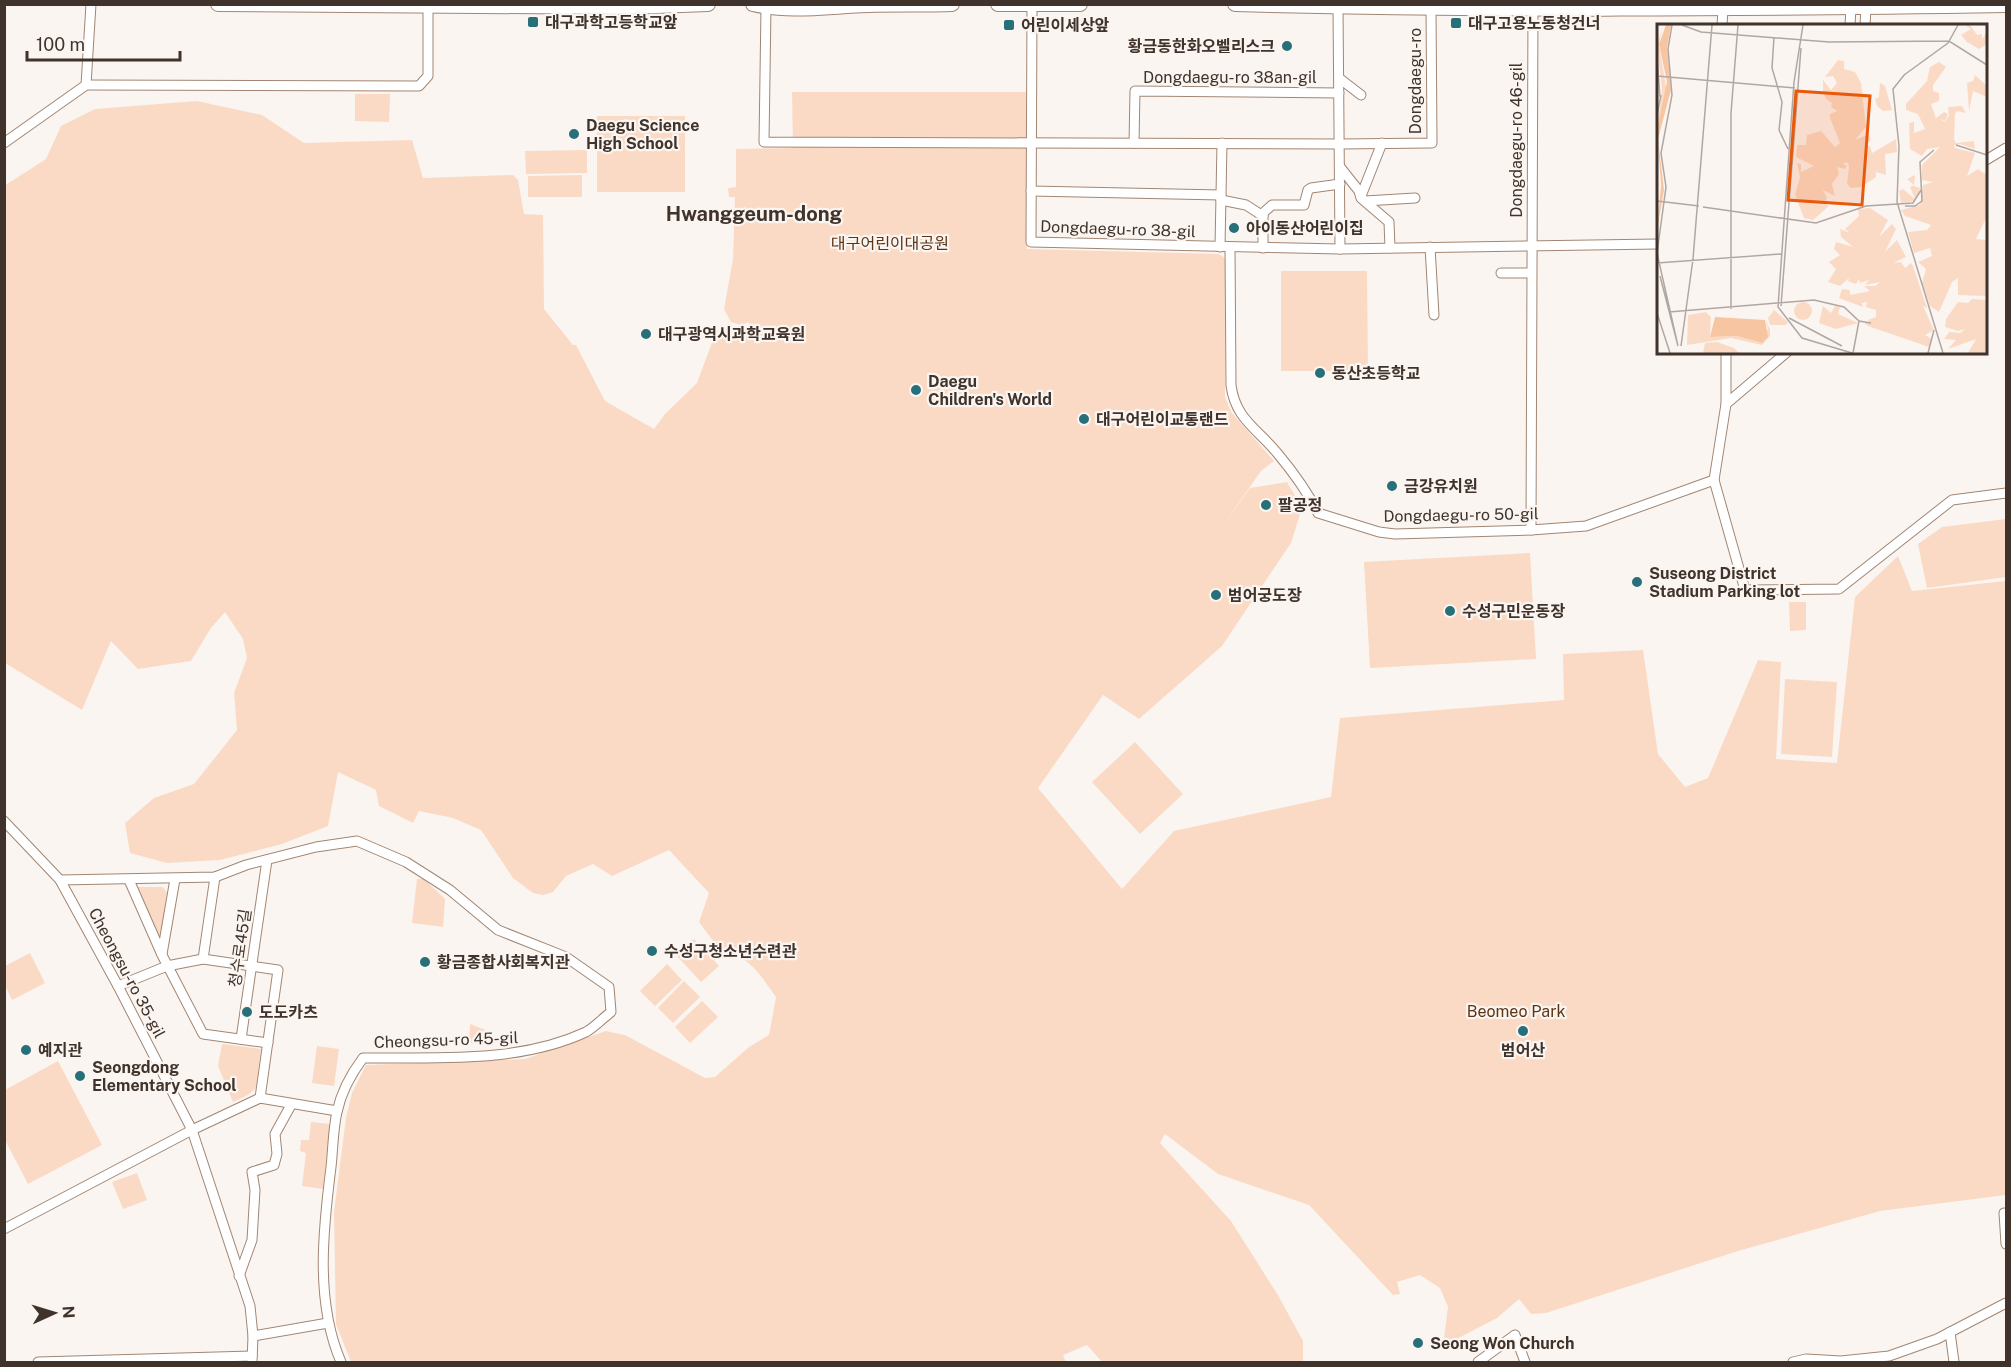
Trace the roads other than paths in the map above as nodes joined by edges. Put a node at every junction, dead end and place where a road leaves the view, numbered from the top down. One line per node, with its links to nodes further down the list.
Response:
1 (91, 4): 25 (street)
2 (218, 4): 13 (main road)
3 (708, 4): 8 (main road)
4 (952, 4): 9 (main road)
5 (998, 4): 10 (main road)
6 (1080, 4): 10 (main road)
7 (1235, 4): 16 (main road, Dongdaegu-ro)
8 (690, 5): 13 (main road)
9 (868, 5): 14 (main road)
10 (1032, 5): 30 (street, Dongdaegu-ro 38-gil)
11 (1986, 5): 12 (main road, Dongdaegu-ro); 20 (main road, Dongdaegu-ro)
12 (2006, 5)
13 (428, 6): 25 (street)
14 (759, 6): 30 (street)
15 (1428, 6): 16 (main road, Dongdaegu-ro); 17 (main road, Dongdaegu-ro); 33 (street, Dongdaegu-ro)
16 (1338, 7): 24 (street)
17 (1533, 7): 18 (main road, Dongdaegu-ro); 45 (street, Dongdaegu-ro 46-gil)
18 (1729, 7): 19 (main road, Dongdaegu-ro); 21 (street)
19 (1851, 7): 20 (main road, Dongdaegu-ro); 22 (street)
20 (1866, 7): 23 (street)
21 (1723, 24)
22 (1850, 24)
23 (1865, 24)
24 (1339, 78): 26 (street); 27 (street)
25 (86, 85): 29 (street)
26 (1339, 93): 31 (street, Dongdaegu-ro 38an-gil); 34 (street)
27 (1361, 95)
28 (4, 129): 29 (street)
29 (8, 141)
30 (1032, 142): 31 (street); 39 (street, Dongdaegu-ro 38-gil)
31 (1134, 143): 32 (street)
32 (1222, 143): 34 (street); 40 (street, Dongdaegu-ro 38-gil)
33 (1382, 143): 34 (street, Dongdaegu-ro); 41 (street)
34 (1340, 144): 37 (street)
35 (2007, 148): 36 (street)
36 (1987, 159)
37 (1340, 167): 38 (street); 41 (street)
38 (1340, 184): 43 (street); 51 (street)
39 (1032, 191): 40 (street); 46 (street, Dongdaegu-ro 38-gil)
40 (1221, 197): 43 (street); 46 (street, Dongdaegu-ro 38-gil)
41 (1363, 198): 42 (street); 50 (street)
42 (1415, 198)
43 (1263, 216): 49 (street)
44 (1657, 244): 45 (street, Dongdaegu-ro 38-gil)
45 (1528, 246): 48 (street, Dongdaegu-ro 38-gil); 53 (street, Dongdaegu-ro 46-gil)
46 (1220, 247): 47 (street, Dongdaegu-ro 38-gil)
47 (1230, 247): 49 (street, Dongdaegu-ro 38-gil); 60 (street, Dongdaegu-ro 50-gil)
48 (1430, 247): 50 (street, Dongdaegu-ro 38-gil); 54 (street)
49 (1263, 248): 51 (street, Dongdaegu-ro 38-gil)
50 (1390, 248): 51 (street, Dongdaegu-ro 38-gil)
51 (1340, 249)
52 (1501, 273): 53 (street)
53 (1530, 273): 60 (street, Dongdaegu-ro 46-gil)
54 (1434, 315)
55 (1725, 354): 57 (street)
56 (1785, 354): 57 (street)
57 (1726, 404): 58 (street)
58 (1714, 480): 59 (street); 60 (street, Dongdaegu-ro 50-gil)
59 (2007, 493)
60 (1531, 530)
61 (4, 821): 65 (street, Cheongsu-ro 35-gil)
62 (267, 860): 63 (street, Cheongsu-ro 45-gil); 70 (street, 청수로45길); 76 (street, Cheongsu-ro 45-gil)
63 (214, 877): 64 (street, Cheongsu-ro 45-gil); 68 (street)
64 (174, 879): 66 (street, Cheongsu-ro 45-gil); 67 (street)
65 (60, 880): 66 (street, Cheongsu-ro 45-gil); 71 (street, Cheongsu-ro 35-gil)
66 (129, 880): 67 (street)
67 (162, 955): 69 (street)
68 (203, 959): 69 (street); 70 (street)
69 (167, 966): 71 (street); 72 (street)
70 (253, 966): 72 (street, 청수로45길); 73 (street)
71 (118, 986): 77 (street, Cheongsu-ro 35-gil)
72 (241, 1039): 73 (street)
73 (268, 1043): 74 (street)
74 (260, 1098): 75 (street); 77 (street)
75 (291, 1105): 76 (street); 81 (street)
76 (337, 1111): 83 (street)
77 (192, 1130): 79 (street); 81 (street, Cheongsu-ro 35-gil)
78 (2004, 1213): 80 (street)
79 (4, 1229)
80 (2007, 1245)
81 (239, 1276): 85 (street, Cheongsu-ro 35-gil)
82 (2007, 1303): 84 (street)
83 (328, 1323): 85 (street); 88 (street)
84 (1950, 1332): 91 (street); 92 (street)
85 (253, 1336): 86 (street, Cheongsu-ro 35-gil)
86 (252, 1359): 87 (street)
87 (38, 1362)
88 (341, 1362)
89 (1478, 1362): 90 (street)
90 (1525, 1362)
91 (1793, 1362)
92 (1954, 1362)

